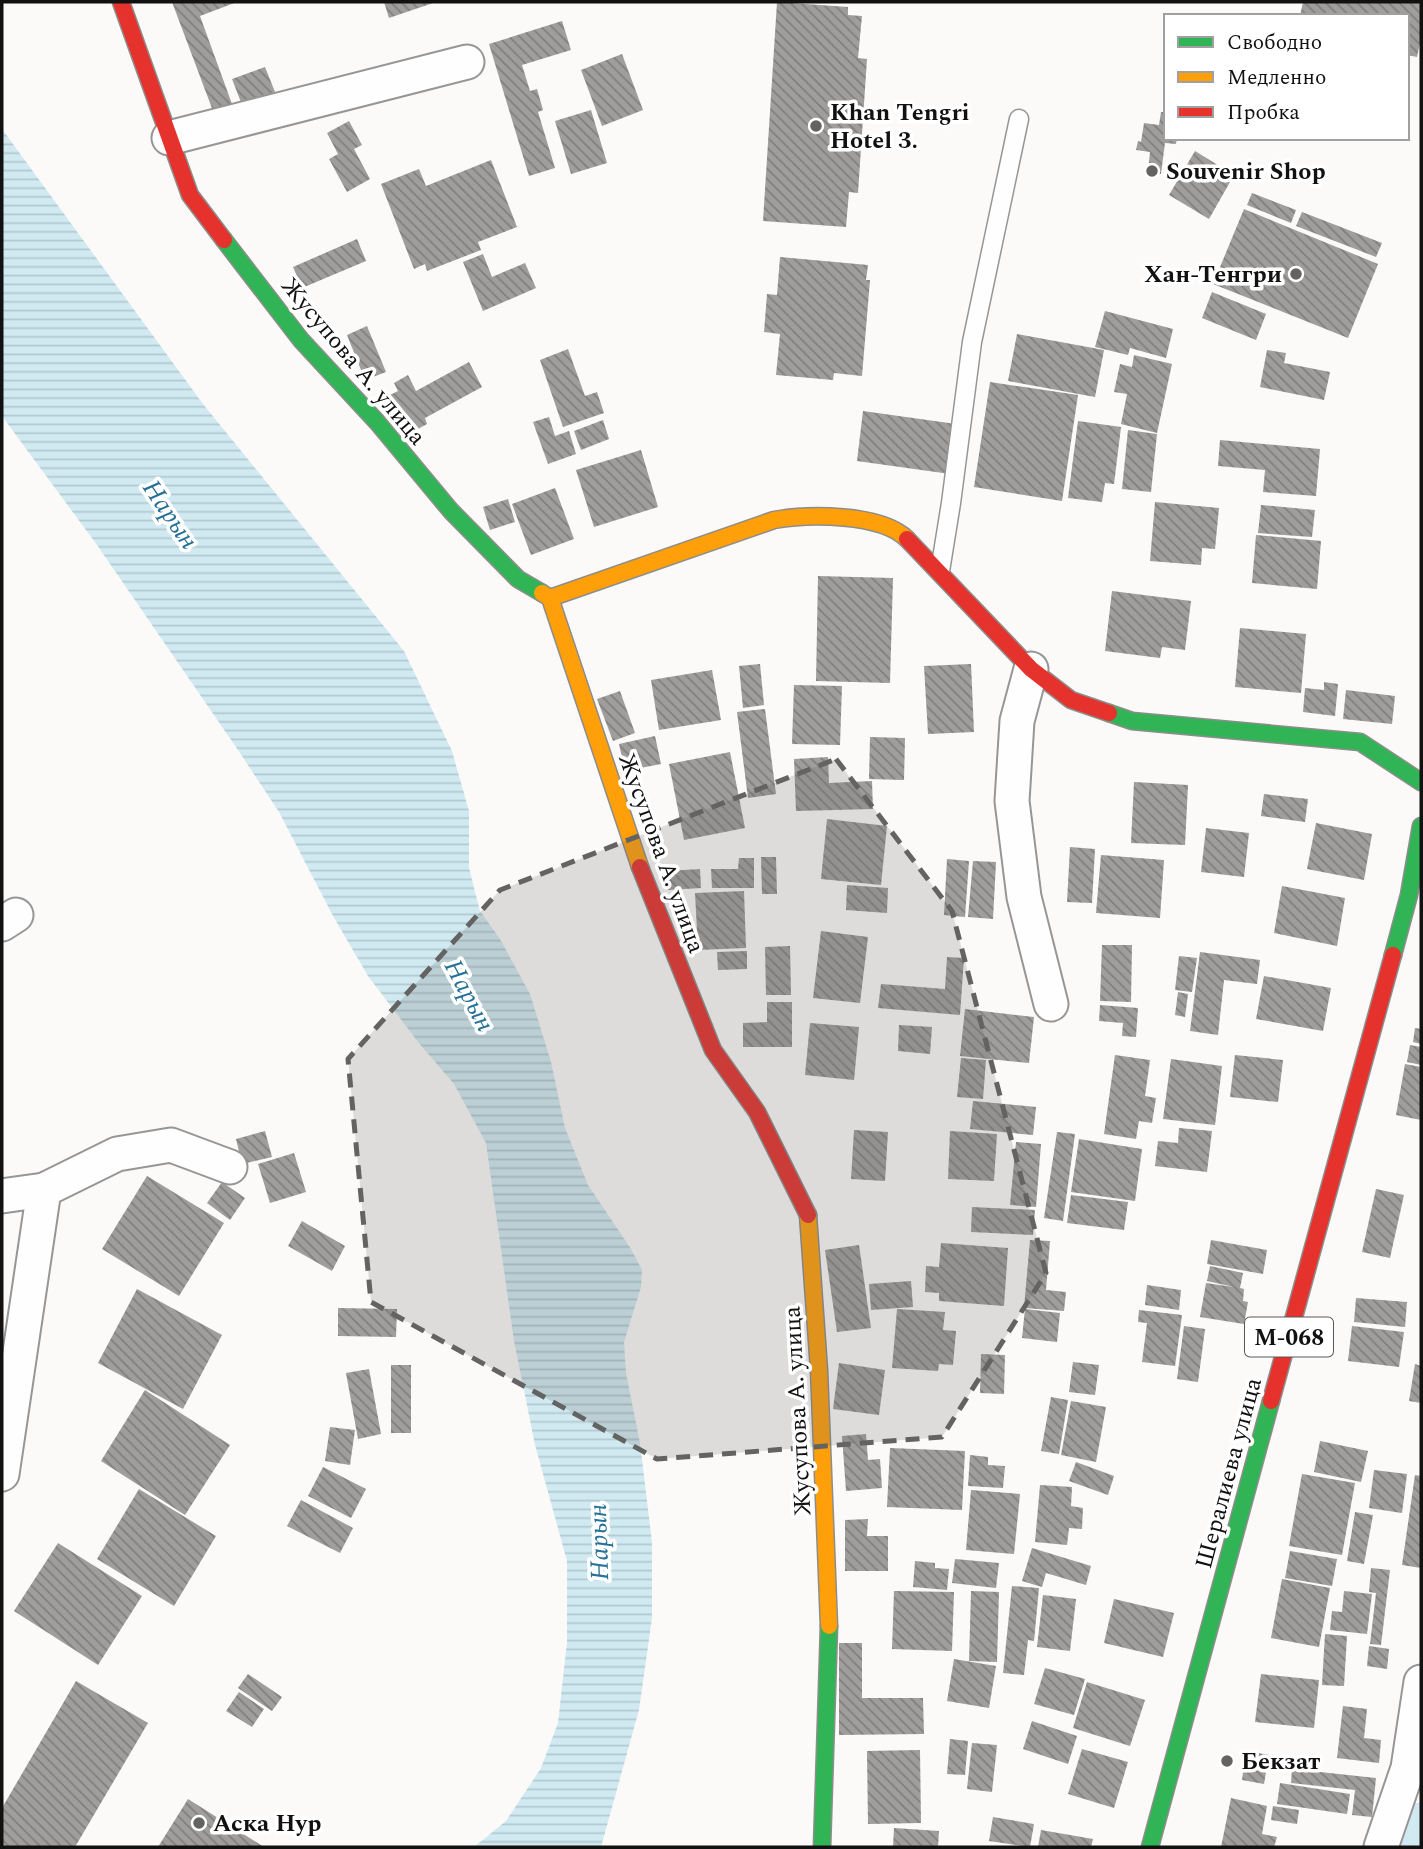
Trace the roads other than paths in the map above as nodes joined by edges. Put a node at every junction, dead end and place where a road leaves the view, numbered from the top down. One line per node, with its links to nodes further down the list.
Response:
1 (121, 2): 4 (street, Жусупова А. улица)
2 (467, 62): 4 (street)
3 (1020, 119): 5 (lane)
4 (169, 138): 6 (street, Жусупова А. улица)
5 (940, 570): 6 (street); 7 (street)
6 (550, 598): 16 (street, Жусупова А. улица)
7 (1031, 669): 8 (street); 10 (street)
8 (1421, 782)
9 (1421, 826): 17 (street, Шералиева улица / М-068)
10 (1051, 1004)
11 (230, 1167): 12 (street)
12 (44, 1190): 13 (street); 14 (street)
13 (2, 1196)
14 (2, 1474)
15 (1421, 1682): 18 (street)
16 (822, 1847)
17 (1150, 1847)
18 (1381, 1847)

